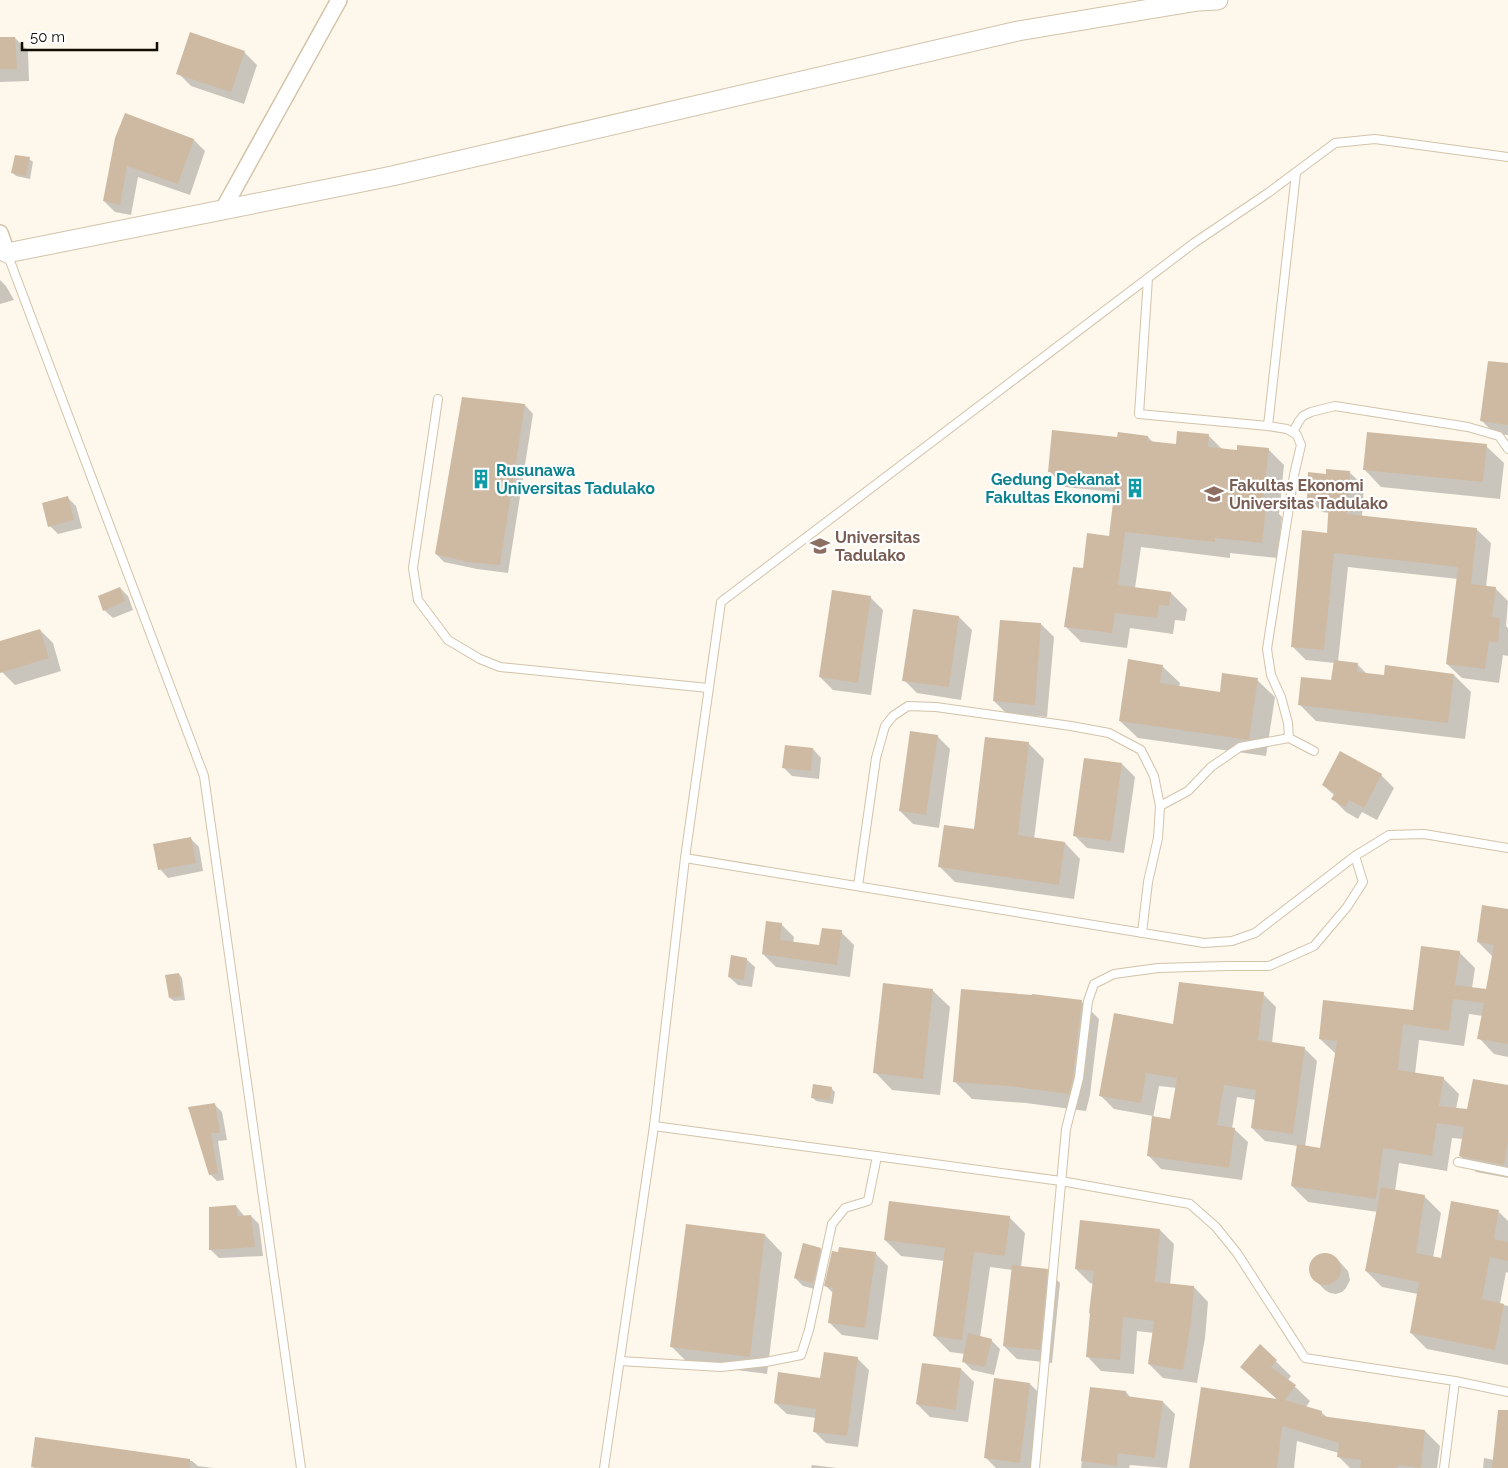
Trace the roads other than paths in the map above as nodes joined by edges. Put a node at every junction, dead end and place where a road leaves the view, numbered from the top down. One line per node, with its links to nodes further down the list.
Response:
1 (339, 0): 5 (street)
2 (1218, 0): 5 (street)
3 (1508, 157): 4 (lane)
4 (1296, 173): 8 (lane); 10 (lane)
5 (222, 211): 7 (street)
6 (0, 232): 7 (street)
7 (7, 253): 30 (lane)
8 (1148, 278): 10 (lane); 13 (lane)
9 (438, 399): 13 (lane)
10 (1268, 426): 11 (lane)
11 (1292, 432): 12 (lane); 14 (lane)
12 (1508, 449)
13 (708, 688): 19 (lane)
14 (1289, 738): 15 (lane); 16 (lane)
15 (1314, 751)
16 (1160, 806): 20 (lane); 21 (lane)
17 (1508, 848): 18 (lane)
18 (1355, 856): 21 (lane); 26 (lane)
19 (685, 858): 20 (lane); 22 (lane)
20 (858, 886): 21 (lane)
21 (1142, 932)
22 (654, 1126): 23 (lane); 27 (lane)
23 (877, 1156): 26 (lane); 27 (lane)
24 (1458, 1162): 25 (lane)
25 (1508, 1172)
26 (1062, 1181): 28 (lane); 32 (lane)
27 (620, 1361): 31 (lane)
28 (1455, 1381): 29 (lane); 33 (lane)
29 (1508, 1392)
30 (301, 1468)
31 (604, 1468)
32 (1035, 1468)
33 (1444, 1468)

